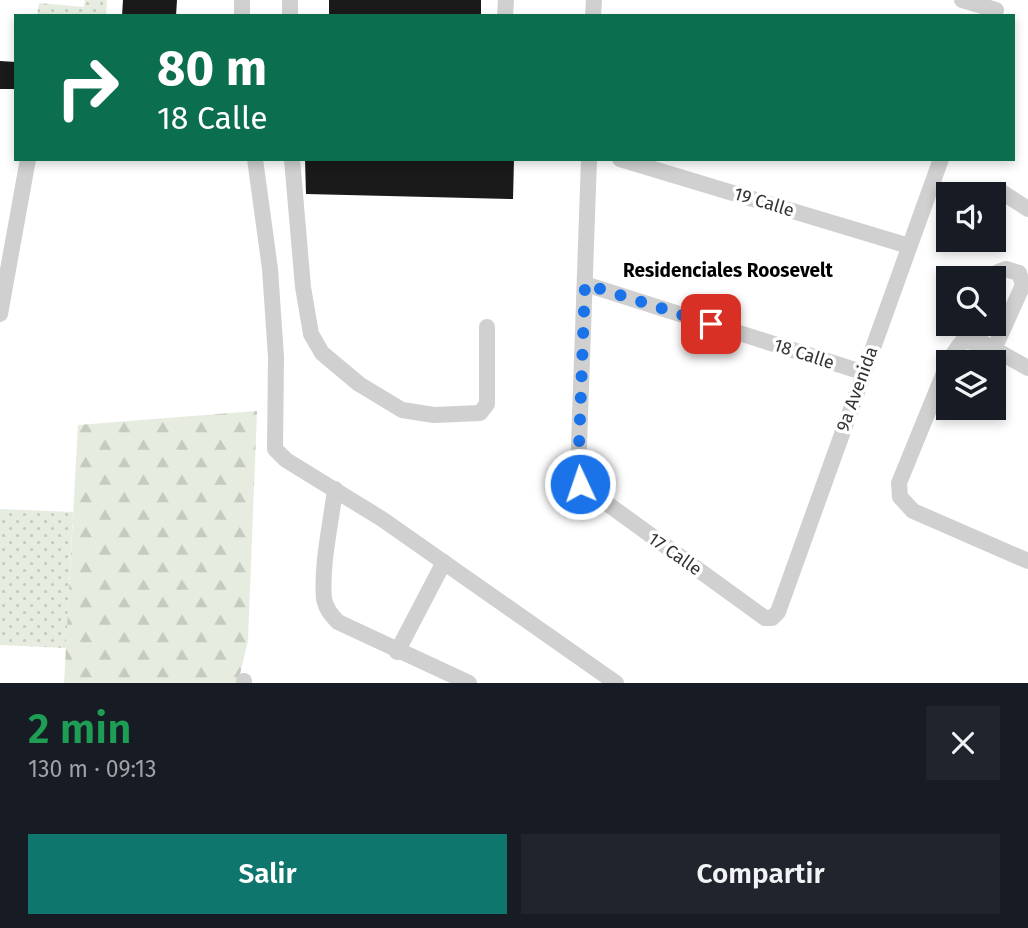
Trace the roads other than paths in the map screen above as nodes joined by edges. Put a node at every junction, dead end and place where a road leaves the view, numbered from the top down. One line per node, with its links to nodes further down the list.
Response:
1 (962, 0): 2 (street)
2 (996, 9)
3 (28, 161): 14 (street)
4 (254, 161): 25 (street)
5 (292, 161): 16 (street)
6 (589, 161): 13 (street)
7 (627, 161): 11 (street, 19 Calle)
8 (940, 161): 11 (street, 9a Avenida)
9 (1006, 195): 10 (street)
10 (1028, 209)
11 (909, 246): 23 (street, 9a Avenida)
12 (1006, 269): 15 (street)
13 (585, 284): 23 (street, 18 Calle); 28 (street, 17 Calle)
14 (0, 314)
15 (1006, 323)
16 (487, 327)
17 (968, 336): 19 (street)
18 (1000, 336): 20 (street)
19 (966, 341): 20 (street); 21 (street)
20 (994, 349): 22 (street)
21 (955, 350)
22 (1028, 368)
23 (863, 372): 28 (street, 9a Avenida)
24 (936, 394): 26 (street)
25 (335, 489): 27 (street); 29 (street)
26 (1028, 561)
27 (444, 562): 29 (street); 31 (street)
28 (772, 618)
29 (397, 652): 30 (street)
30 (468, 683)
31 (616, 683)

